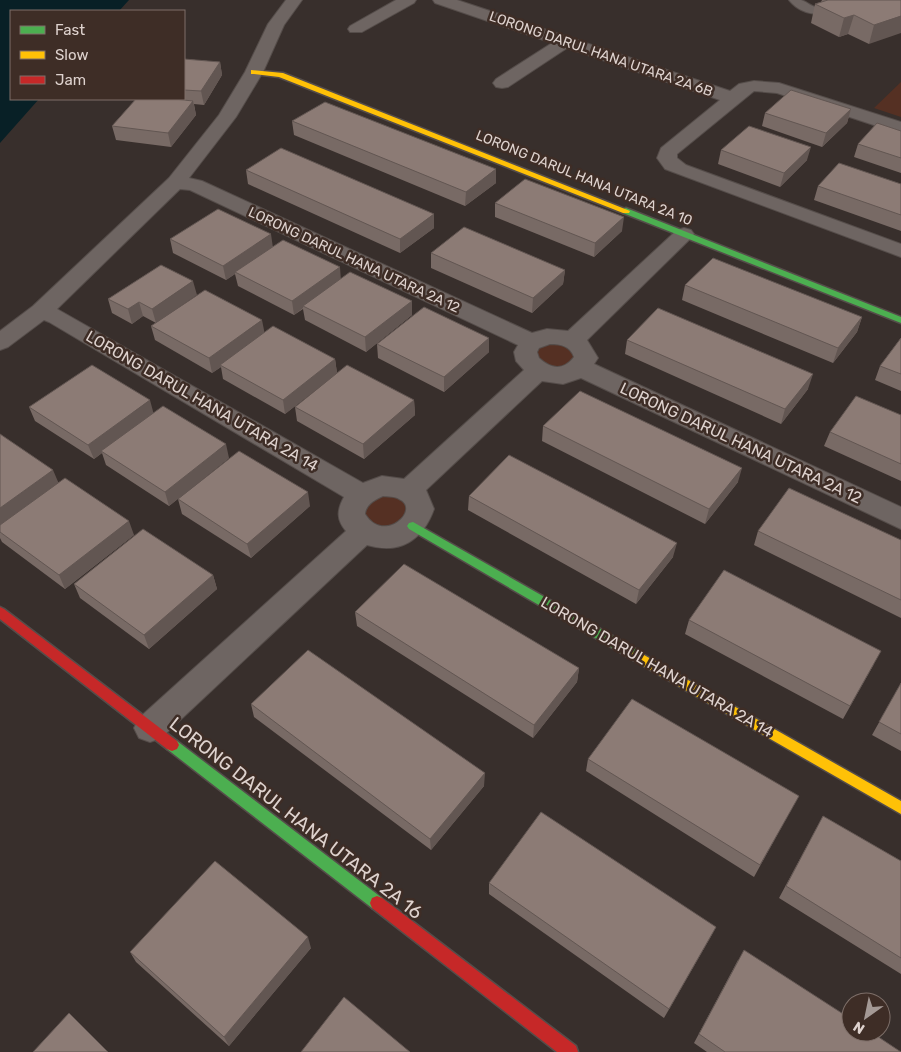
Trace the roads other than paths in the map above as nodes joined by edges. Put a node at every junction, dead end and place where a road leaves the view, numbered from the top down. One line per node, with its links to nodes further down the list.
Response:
1 (294, 0): 9 (street)
2 (408, 0): 7 (street)
3 (441, 0): 8 (street, LORONG DARUL HANA UTARA 2A 6B)
4 (830, 0): 6 (lane)
5 (852, 0): 6 (lane)
6 (796, 2)
7 (356, 29)
8 (564, 42): 10 (street); 11 (street, LORONG DARUL HANA UTARA 2A 6B)
9 (254, 72): 13 (street); 14 (street, LORONG DARUL HANA UTARA 2A 10)
10 (502, 83)
11 (732, 98): 12 (street); 15 (street)
12 (901, 128)
13 (176, 182): 16 (street); 20 (street, LORONG DARUL HANA UTARA 2A 12)
14 (684, 234): 17 (street, LORONG DARUL HANA UTARA 2A 10); 18 (street)
15 (901, 251)
16 (41, 311): 19 (street); 24 (street, LORONG DARUL HANA UTARA 2A 14)
17 (901, 320)
18 (573, 340): 20 (street); 21 (street)
19 (0, 342)
20 (531, 342): 22 (street)
21 (581, 368): 22 (street); 25 (street, LORONG DARUL HANA UTARA 2A 12)
22 (538, 371): 23 (street)
23 (408, 491): 24 (street); 26 (street)
24 (361, 494): 27 (street)
25 (901, 518)
26 (414, 526): 27 (street); 30 (street, LORONG DARUL HANA UTARA 2A 14)
27 (364, 531): 29 (street)
28 (0, 612): 29 (street, LORONG DARUL HANA UTARA 2A 16)
29 (150, 728): 31 (street, LORONG DARUL HANA UTARA 2A 16)
30 (901, 808)
31 (570, 1052)

